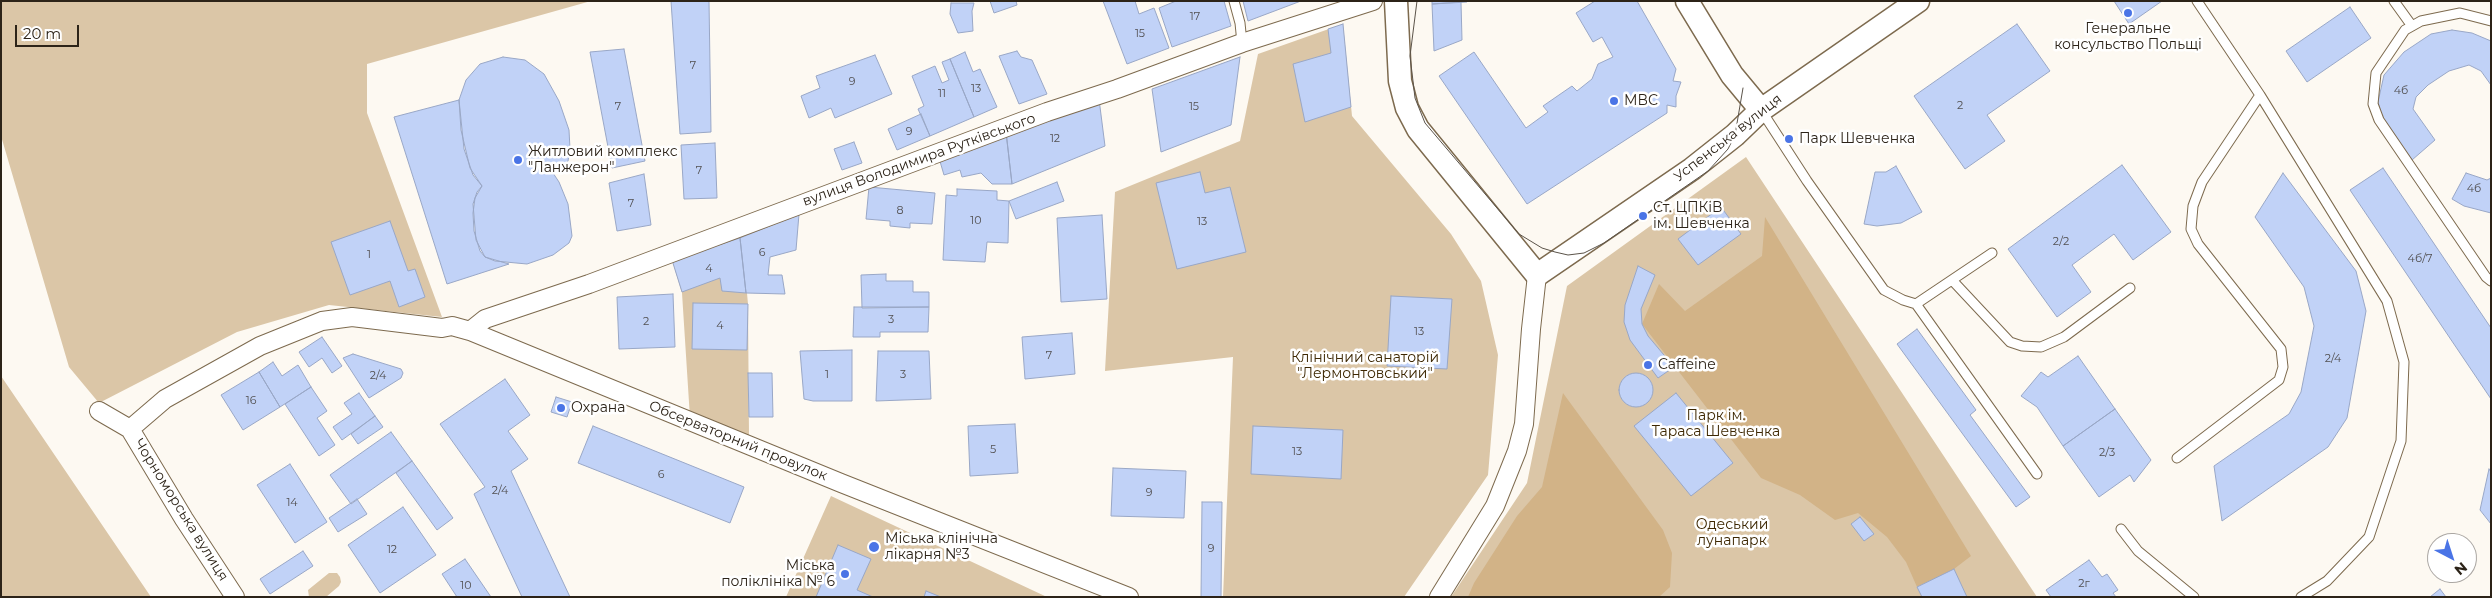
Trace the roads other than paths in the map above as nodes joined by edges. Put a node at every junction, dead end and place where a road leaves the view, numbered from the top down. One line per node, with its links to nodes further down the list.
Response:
1 (1234, 1): 10 (lane)
2 (1373, 1): 10 (street, вулиця Володимира Рутківського)
3 (1396, 1): 14 (street)
4 (1687, 1): 12 (street)
5 (1918, 1): 12 (street, Успенська вулиця)
6 (2197, 1): 11 (lane)
7 (2394, 1): 9 (lane)
8 (2491, 21): 9 (lane)
9 (2412, 26): 16 (lane)
10 (1242, 43): 19 (street, вулиця Володимира Рутківського)
11 (2260, 95): 22 (lane); 29 (lane)
12 (1761, 110): 14 (street, Успенська вулиця); 18 (lane)
13 (1992, 253): 15 (lane)
14 (1538, 275): 27 (street)
15 (1952, 280): 17 (lane); 18 (lane)
16 (2491, 281)
17 (2130, 288)
18 (1916, 304): 23 (lane)
19 (470, 331): 21 (street, Обсерваторний провулок); 26 (street, Обсерваторний провулок)
20 (99, 411): 21 (street, Чорноморська вулиця)
21 (130, 429): 25 (street, Чорноморська вулиця)
22 (2177, 458)
23 (2037, 474)
24 (2121, 530): 28 (lane)
25 (235, 597)
26 (1129, 597)
27 (1439, 597)
28 (2194, 597)
29 (2301, 597)

